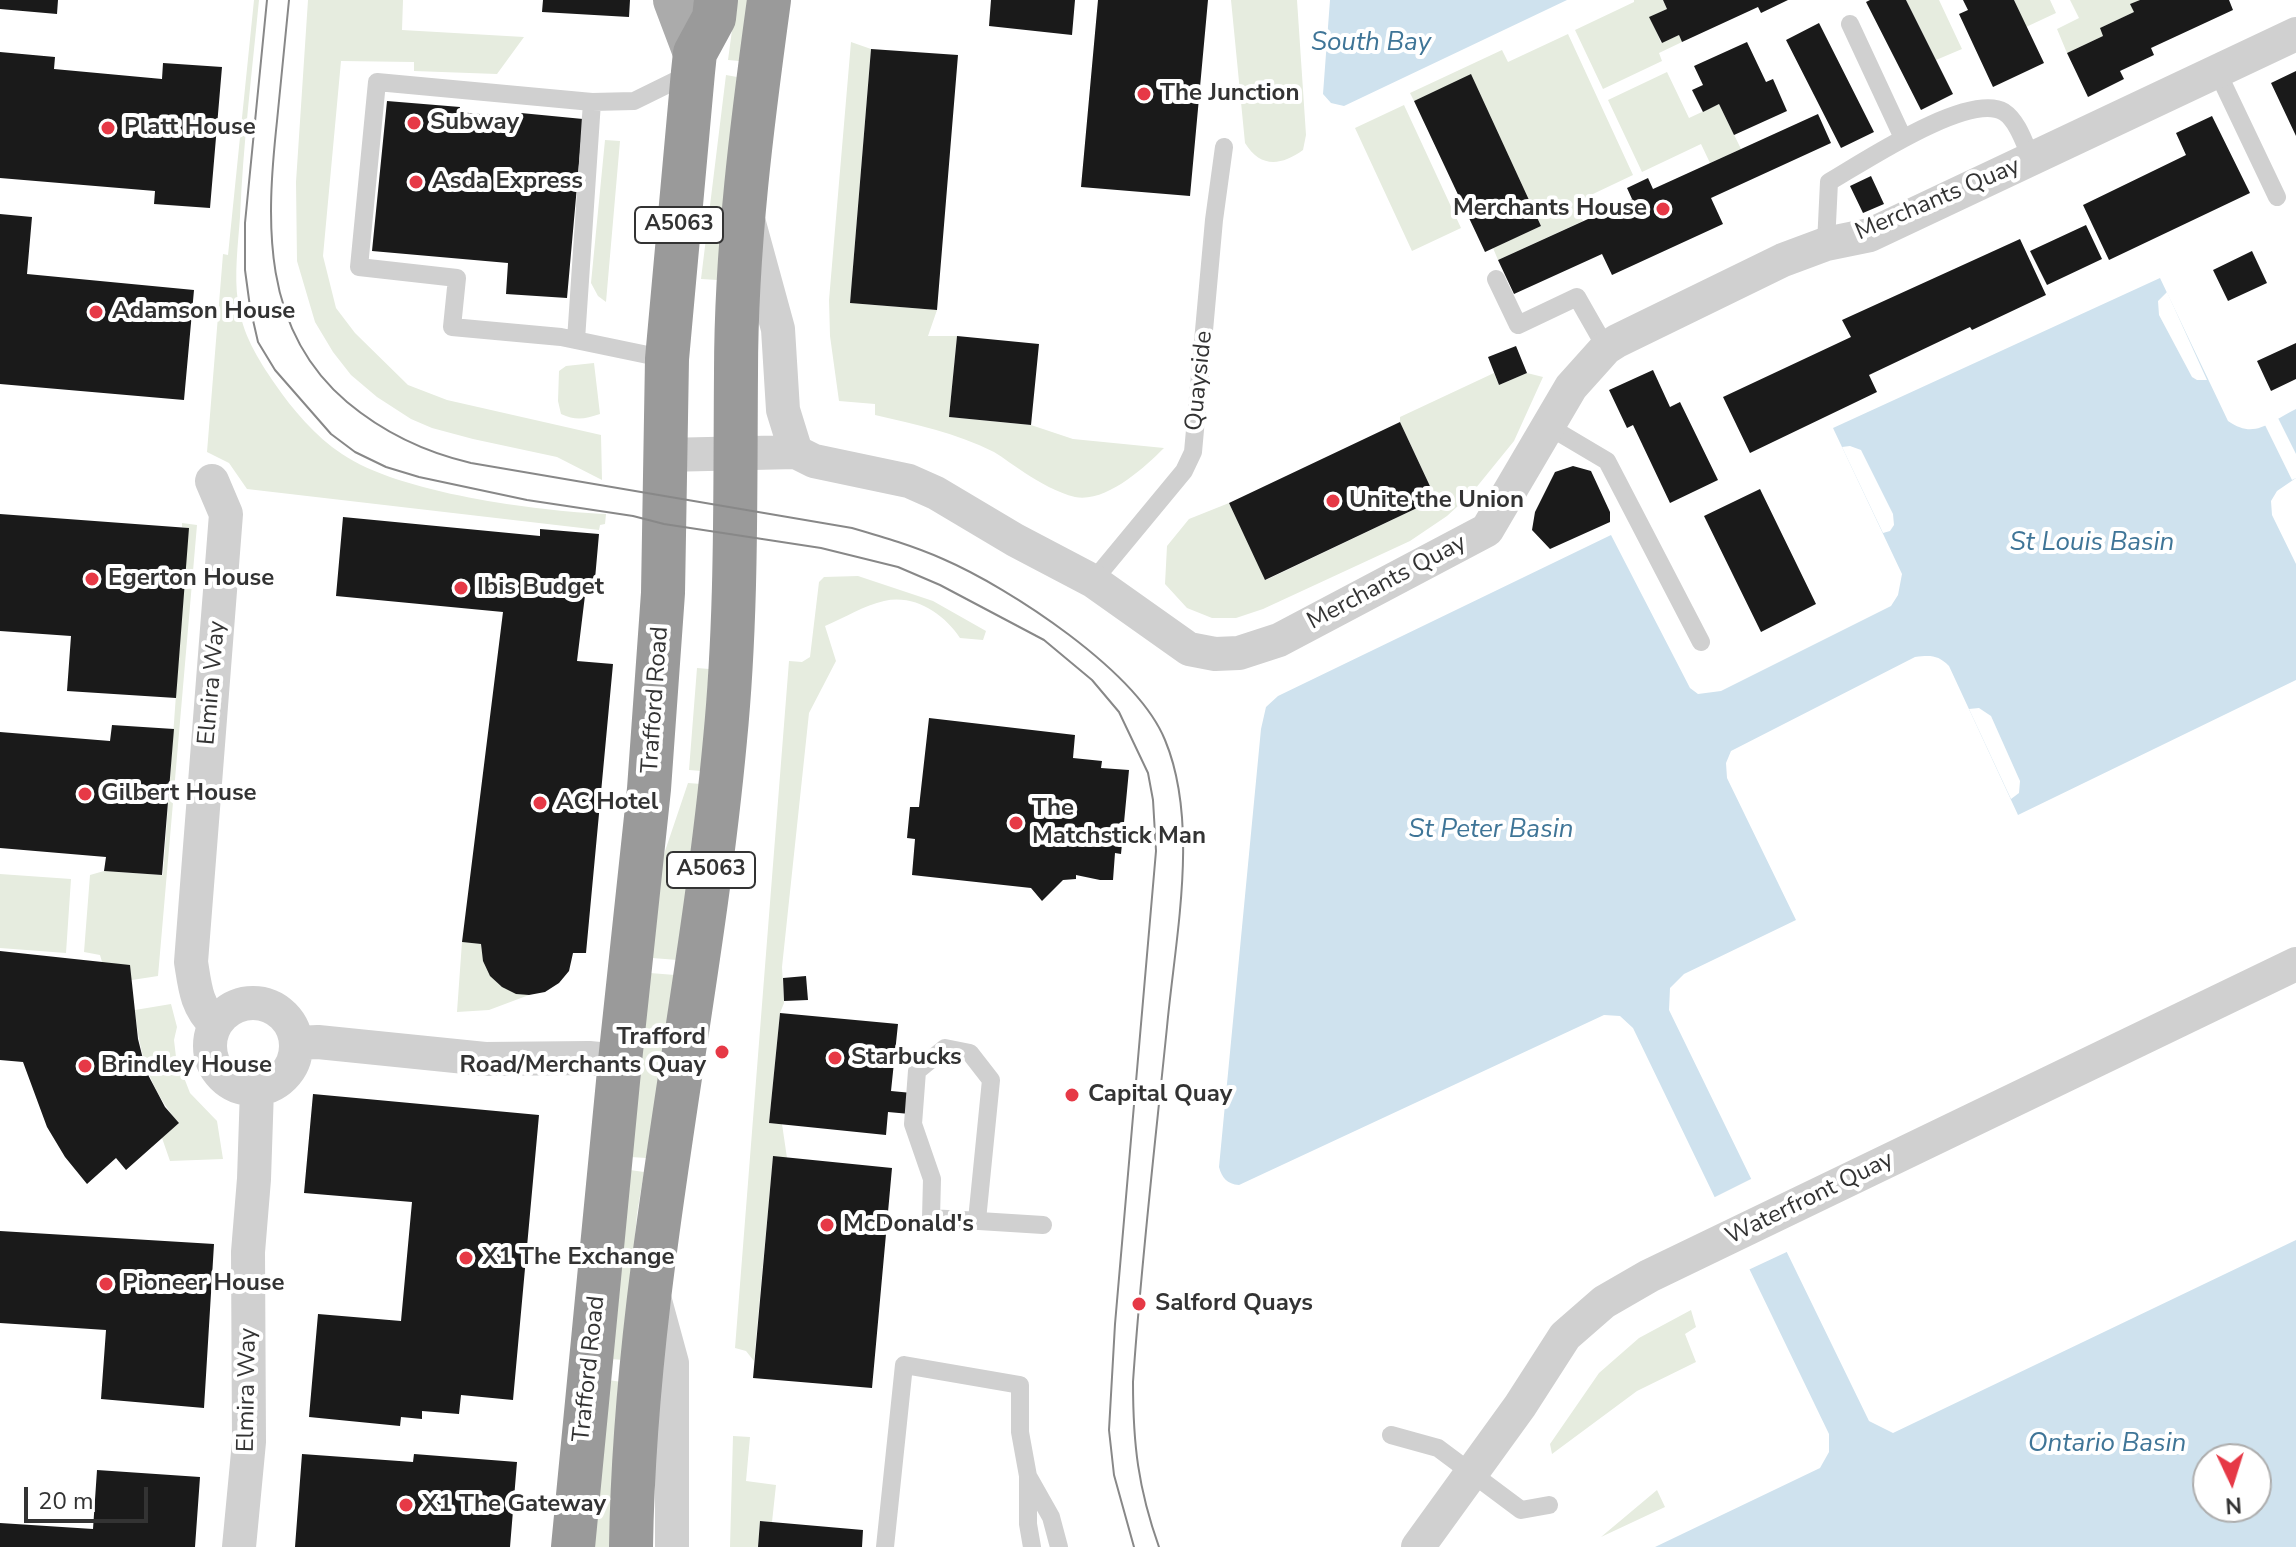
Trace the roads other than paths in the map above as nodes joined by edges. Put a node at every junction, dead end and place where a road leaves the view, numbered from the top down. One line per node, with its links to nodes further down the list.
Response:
1 (675, 0): 6 (main road, A5063)
2 (716, 0): 6 (highway, Trafford Road / A5063)
3 (769, 0): 13 (highway, A5063)
4 (1850, 24): 9 (lane)
5 (2296, 34): 7 (street, Merchants Quay)
6 (694, 62): 8 (lane); 18 (highway, Trafford Road / A5063)
7 (2217, 71): 11 (street, Merchants Quay); 12 (lane)
8 (592, 102): 16 (lane); 16 (lane)
9 (1903, 138): 11 (lane); 14 (lane)
10 (1224, 147): 24 (lane, Quayside)
11 (2032, 160): 14 (street, Merchants Quay)
12 (2277, 197)
13 (744, 203): 20 (street); 21 (highway, A5063)
14 (1826, 244): 17 (street, Merchants Quay)
15 (1496, 279): 17 (lane)
16 (576, 340): 18 (lane)
17 (1606, 348): 19 (street, Merchants Quay)
18 (667, 359): 22 (highway, Trafford Road / A5063)
19 (1548, 426): 24 (street, Merchants Quay); 25 (lane)
20 (796, 452): 21 (street, Merchants Quay); 24 (street, Merchants Quay)
21 (736, 454): 22 (street, Merchants Quay); 33 (highway, A5063)
22 (664, 455): 29 (highway, Trafford Road / A5063)
23 (212, 481): 27 (street, Elmira Way)
24 (1093, 581)
25 (1701, 642)
26 (2296, 964): 35 (street, Waterfront Quay)
27 (215, 1024): 28 (street); 30 (street)
28 (297, 1043): 29 (street); 30 (street)
29 (620, 1061): 39 (highway, Trafford Road / A5063)
30 (257, 1089): 38 (street, Elmira Way)
31 (977, 1220): 31 (lane); 32 (lane)
32 (1043, 1225)
33 (650, 1281): 40 (highway, A5063); 41 (street)
34 (1391, 1435): 35 (lane)
35 (1471, 1472): 37 (lane); 45 (street, Waterfront Quay)
36 (1028, 1476): 42 (lane); 43 (lane); 44 (lane)
37 (1549, 1505)
38 (239, 1547)
39 (573, 1547)
40 (631, 1547)
41 (672, 1547)
42 (885, 1547)
43 (1032, 1547)
44 (1059, 1547)
45 (1418, 1547)

